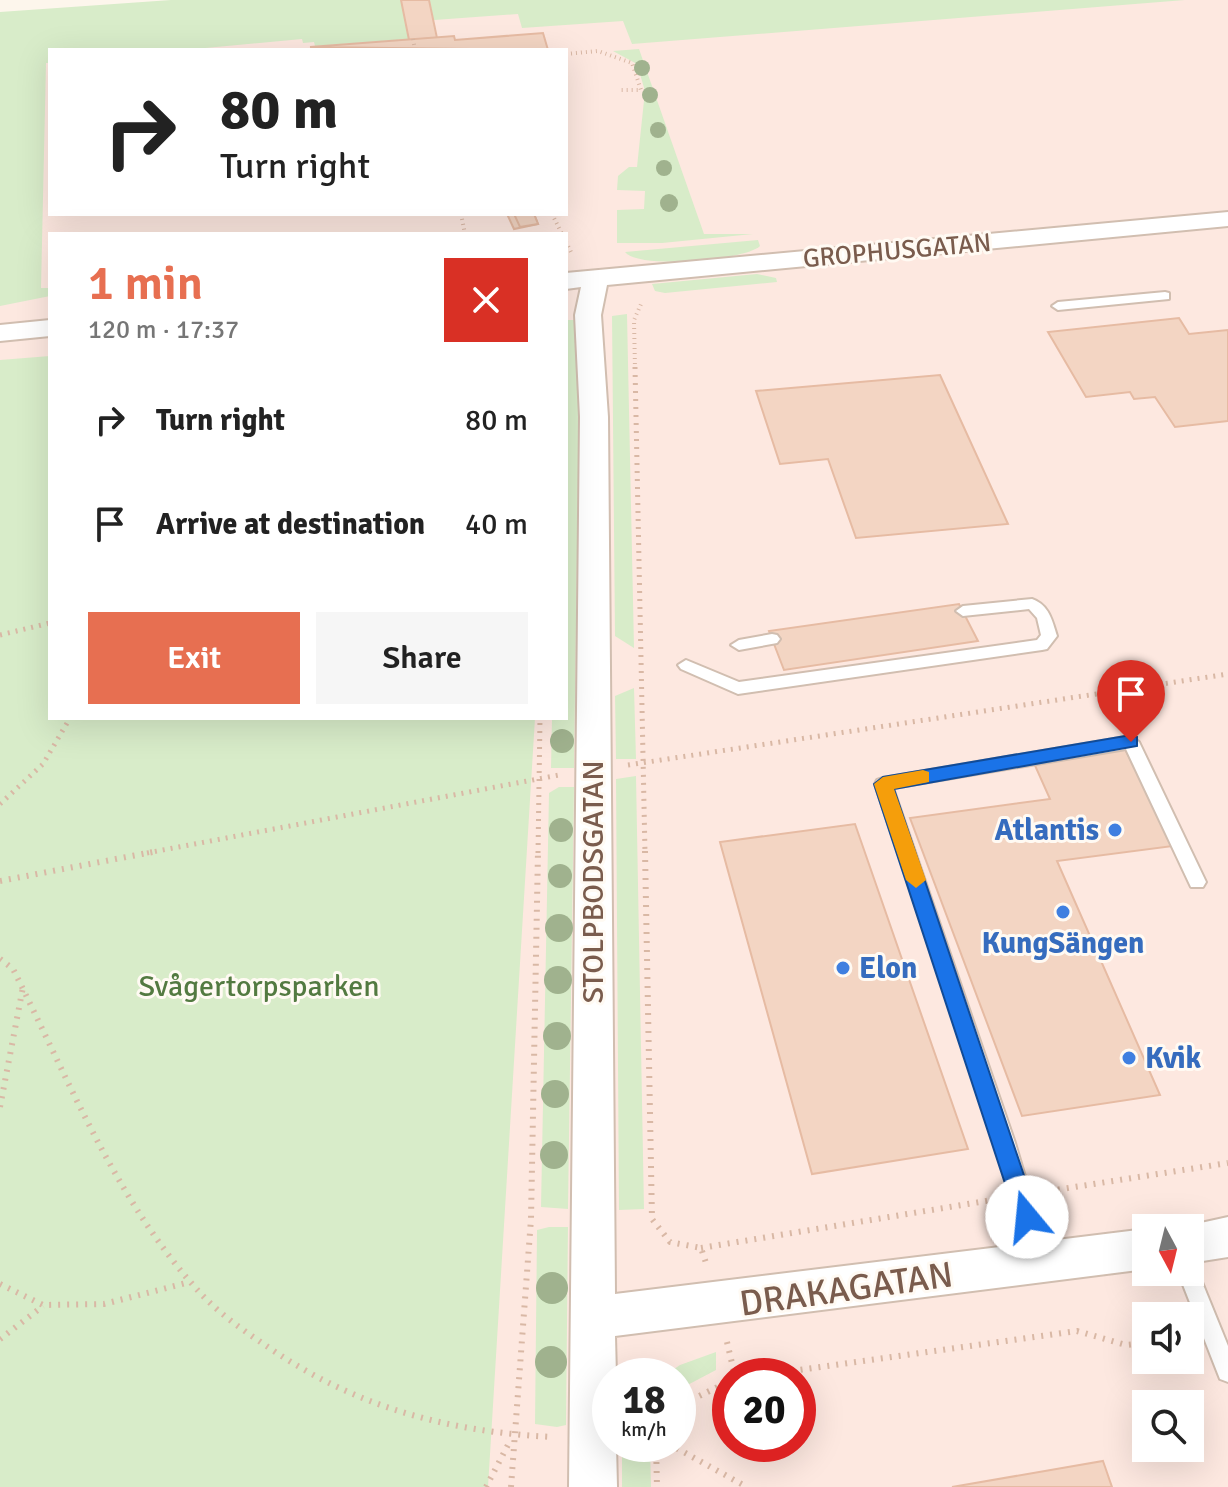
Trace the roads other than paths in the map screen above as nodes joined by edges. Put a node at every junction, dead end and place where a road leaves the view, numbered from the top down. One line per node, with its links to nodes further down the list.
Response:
1 (1228, 219): 2 (street, GROPHUSGATAN)
2 (581, 280): 17 (street, STOLPBODSGATAN)
3 (1165, 296): 4 (lane)
4 (1058, 306)
5 (48, 328): 6 (street)
6 (0, 333)
7 (963, 611): 10 (lane)
8 (772, 639): 9 (lane)
9 (739, 645)
10 (686, 665)
11 (1197, 882): 15 (lane)
12 (1228, 1237): 13 (street)
13 (1204, 1241)
14 (1132, 1250): 15 (street, DRAKAGATAN)
15 (1040, 1260): 17 (street, DRAKAGATAN)
16 (1194, 1286): 18 (lane)
17 (593, 1317): 19 (street, STOLPBODSGATAN)
18 (1228, 1372)
19 (593, 1487)

